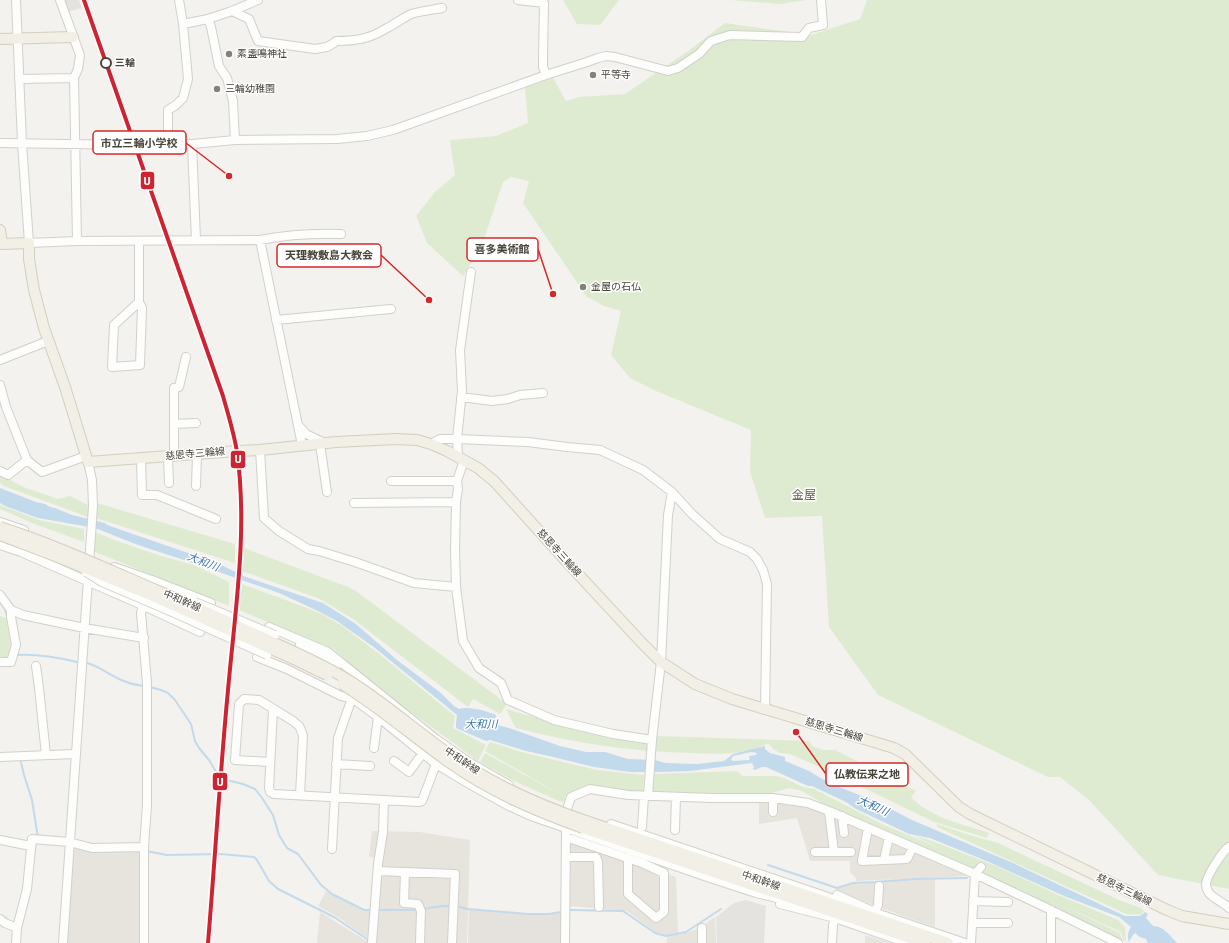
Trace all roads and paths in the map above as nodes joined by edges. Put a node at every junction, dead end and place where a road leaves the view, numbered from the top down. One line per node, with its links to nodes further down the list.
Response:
1 (16, 0): 12 (street)
2 (60, 0): 11 (street)
3 (179, 0): 10 (street)
4 (258, 0): 8 (street)
5 (518, 0): 14 (street)
6 (821, 0): 14 (street)
7 (442, 8): 8 (street)
8 (232, 12): 9 (street)
9 (208, 19): 10 (street); 17 (street)
10 (183, 24): 21 (street)
11 (73, 37): 12 (main road); 15 (street)
12 (17, 38): 13 (main road); 16 (street)
13 (0, 39)
14 (546, 75): 17 (street)
15 (74, 78): 16 (street); 20 (street)
16 (19, 79): 19 (street)
17 (234, 140): 22 (street)
18 (0, 143): 19 (street)
19 (22, 143): 20 (street); 29 (street)
20 (75, 143): 21 (street); 27 (street)
21 (168, 143): 22 (street)
22 (192, 144): 25 (street)
23 (0, 230): 30 (main road)
24 (341, 234): 26 (street)
25 (196, 240): 26 (street); 28 (street)
26 (260, 240): 34 (street)
27 (77, 241): 28 (street); 29 (street)
28 (139, 241): 32 (street)
29 (29, 243): 30 (main road); 35 (main road)
30 (1, 244)
31 (471, 272): 40 (street)
32 (139, 302): 32 (street)
33 (391, 309): 34 (street)
34 (276, 320): 43 (street)
35 (48, 341): 37 (street); 53 (main road)
36 (186, 357): 41 (street)
37 (0, 360)
38 (0, 386): 54 (street)
39 (543, 393): 40 (street)
40 (462, 397): 44 (street)
41 (174, 424): 42 (street); 50 (street)
42 (196, 424)
43 (299, 426): 45 (street); 47 (street)
44 (457, 439): 46 (street); 52 (street); 61 (street)
45 (323, 443): 46 (main road, 慈恩寺三輪線); 47 (main road, 慈恩寺三輪線); 60 (street)
46 (431, 444): 52 (main road, 慈恩寺三輪線)
47 (302, 446): 48 (main road, 慈恩寺三輪線)
48 (260, 450): 49 (main road, 慈恩寺三輪線); 74 (street)
49 (197, 454): 50 (main road, 慈恩寺三輪線); 59 (street)
50 (171, 456): 51 (main road, 慈恩寺三輪線); 58 (street)
51 (141, 458): 53 (main road, 慈恩寺三輪線); 64 (street)
52 (461, 458): 57 (street); 81 (main road, 慈恩寺三輪線)
53 (87, 459): 54 (street); 69 (street)
54 (27, 460): 55 (street)
55 (0, 471)
56 (391, 481): 57 (street)
57 (457, 481): 62 (street)
58 (169, 483)
59 (196, 486)
60 (327, 492)
61 (672, 492): 81 (street); 86 (street)
62 (456, 502): 63 (street); 74 (street)
63 (354, 503)
64 (216, 519)
65 (0, 522): 69 (street)
66 (0, 526): 71 (main road, 中和幹線, bridge)
67 (0, 535): 70 (main road, 中和幹線, bridge)
68 (0, 545): 73 (street)
69 (89, 558): 72 (street); 73 (street)
70 (70, 562): 84 (street, bridge); 109 (main road, 中和幹線, bridge)
71 (106, 569): 83 (street, bridge); 109 (main road, 中和幹線, bridge)
72 (152, 580): 76 (street); 76 (street)
73 (88, 581): 76 (street); 78 (street)
74 (456, 587): 88 (street)
75 (0, 595): 77 (street)
76 (142, 605): 79 (street)
77 (12, 610): 78 (street); 80 (street)
78 (84, 628): 79 (street); 91 (street)
79 (144, 638): 119 (street)
80 (0, 662)
81 (661, 662): 86 (main road, 慈恩寺三輪線); 88 (street)
82 (36, 666): 92 (street)
83 (357, 676): 84 (street); 105 (street)
84 (352, 698): 87 (street); 96 (street)
85 (273, 709): 95 (street); 95 (street); 99 (street)
86 (765, 710): 146 (main road, 慈恩寺三輪線)
87 (378, 717): 89 (street); 90 (street)
88 (652, 740): 100 (street)
89 (374, 748)
90 (423, 753): 94 (street); 97 (street)
91 (75, 754): 92 (street); 117 (street)
92 (46, 755): 93 (street)
93 (0, 757)
94 (394, 761)
95 (270, 762): 99 (street)
96 (336, 764): 98 (street); 101 (street)
97 (436, 764): 104 (street); 113 (street)
98 (370, 766)
99 (300, 795): 101 (street)
100 (646, 796): 102 (street); 105 (street); 110 (street)
101 (334, 797): 104 (street); 122 (street)
102 (676, 797): 103 (street); 112 (street)
103 (773, 798): 106 (street); 107 (street)
104 (384, 800): 131 (street)
105 (566, 809): 141 (street)
106 (829, 811): 108 (street); 124 (street)
107 (773, 812)
108 (842, 816): 111 (street); 114 (street)
109 (584, 825): 138 (main road, 中和幹線); 141 (main road, 中和幹線)
110 (642, 827)
111 (868, 828): 115 (street); 129 (street)
112 (675, 830)
113 (566, 833): 126 (street); 127 (street); 128 (street)
114 (844, 833)
115 (889, 837): 120 (street); 129 (street)
116 (0, 840): 118 (street)
117 (69, 842): 118 (street); 119 (street); 151 (street)
118 (31, 846): 147 (street)
119 (144, 847): 152 (street)
120 (913, 847): 129 (street); 133 (street)
121 (1229, 847): 139 (street)
122 (332, 849)
123 (815, 852): 124 (street)
124 (834, 852): 125 (street)
125 (851, 852)
126 (566, 857): 137 (street); 155 (street)
127 (628, 858): 127 (street)
128 (657, 860): 138 (street); 142 (street)
129 (884, 860)
130 (981, 867): 133 (street)
131 (378, 871): 132 (street); 149 (street)
132 (405, 872): 153 (street); 154 (street)
133 (975, 874): 135 (street); 140 (street)
134 (880, 886): 141 (street)
135 (974, 901): 136 (street); 144 (street)
136 (1008, 902)
137 (599, 907)
138 (817, 907): 159 (main road, 中和幹線)
139 (1229, 908)
140 (1051, 910): 163 (street); 164 (street)
141 (874, 915): 160 (main road, 中和幹線); 161 (street)
142 (835, 918): 157 (street); 158 (street)
143 (0, 919): 147 (street)
144 (972, 923): 145 (street); 162 (street)
145 (1008, 923)
146 (1229, 924)
147 (18, 928): 150 (street)
148 (702, 928): 156 (street)
149 (372, 942)
150 (16, 943)
151 (62, 943)
152 (144, 943)
153 (420, 943)
154 (452, 943)
155 (565, 943)
156 (702, 943)
157 (832, 943)
158 (907, 943)
159 (925, 943)
160 (948, 943)
161 (966, 943)
162 (971, 943)
163 (1051, 943)
164 (1118, 943)

